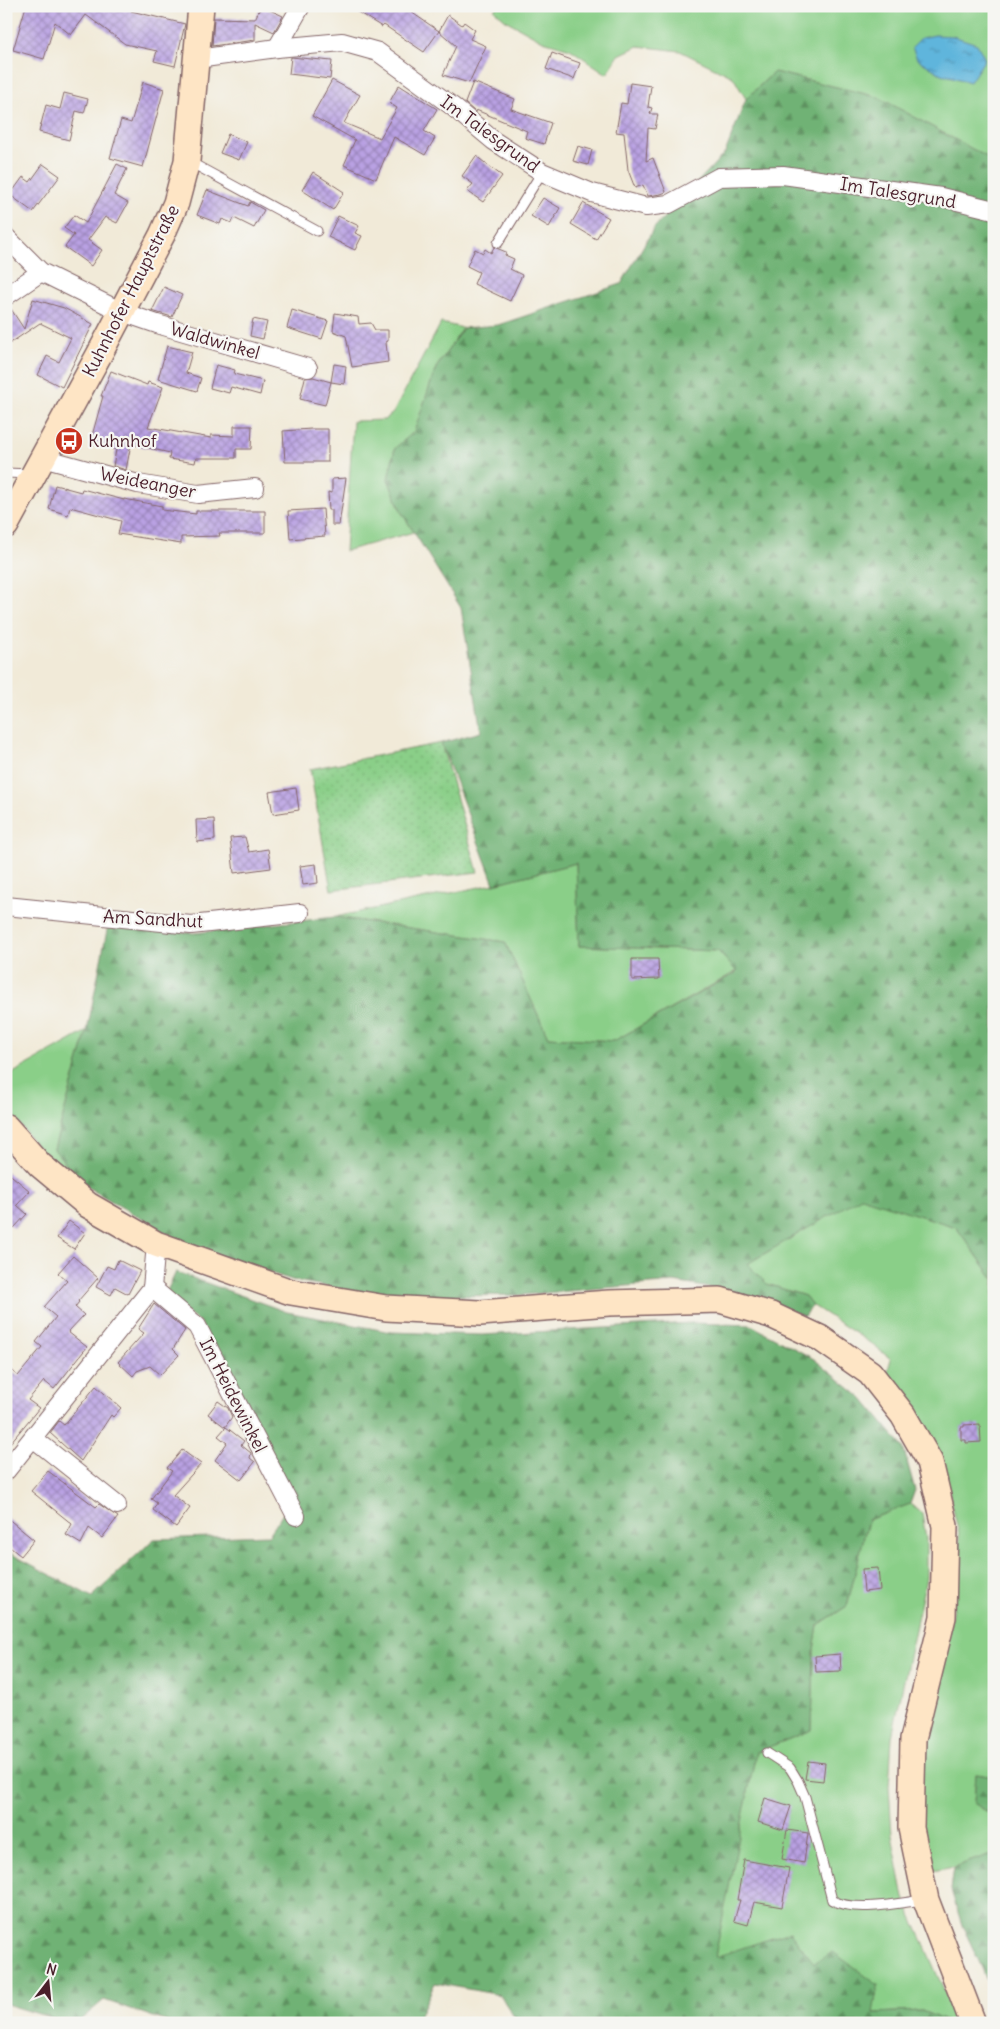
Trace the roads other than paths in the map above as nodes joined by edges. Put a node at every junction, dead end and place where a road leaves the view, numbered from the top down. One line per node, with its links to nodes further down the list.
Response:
1 (200, 6): 4 (street, Kuhnhofer Hauptstraße)
2 (302, 6): 3 (street)
3 (277, 48): 4 (street, Im Talesgrund); 6 (street, Im Talesgrund)
4 (197, 59): 5 (street, Kuhnhofer Hauptstraße)
5 (187, 161): 8 (lane); 13 (street, Kuhnhofer Hauptstraße)
6 (542, 172): 7 (street, Im Talesgrund); 10 (lane)
7 (994, 210)
8 (317, 231)
9 (6, 237): 11 (street, Waldwinkel)
10 (498, 243)
11 (40, 272): 12 (street); 13 (street, Waldwinkel)
12 (6, 296)
13 (122, 312): 14 (street, Waldwinkel); 15 (street, Kuhnhofer Hauptstraße)
14 (308, 368)
15 (38, 466): 16 (lane); 17 (street, Weideanger); 18 (street, Kuhnhofer Hauptstraße)
16 (6, 473)
17 (256, 488)
18 (6, 525)
19 (6, 906): 20 (street, Am Sandhut)
20 (300, 913)
21 (6, 1128): 22 (street)
22 (156, 1244): 23 (street); 29 (street)
23 (152, 1288): 24 (street); 27 (street, Im Heidewinkel)
24 (33, 1438): 25 (street); 26 (street)
25 (6, 1471)
26 (117, 1505)
27 (296, 1516)
28 (767, 1752): 29 (lane)
29 (926, 1900): 30 (street)
30 (973, 2023)

